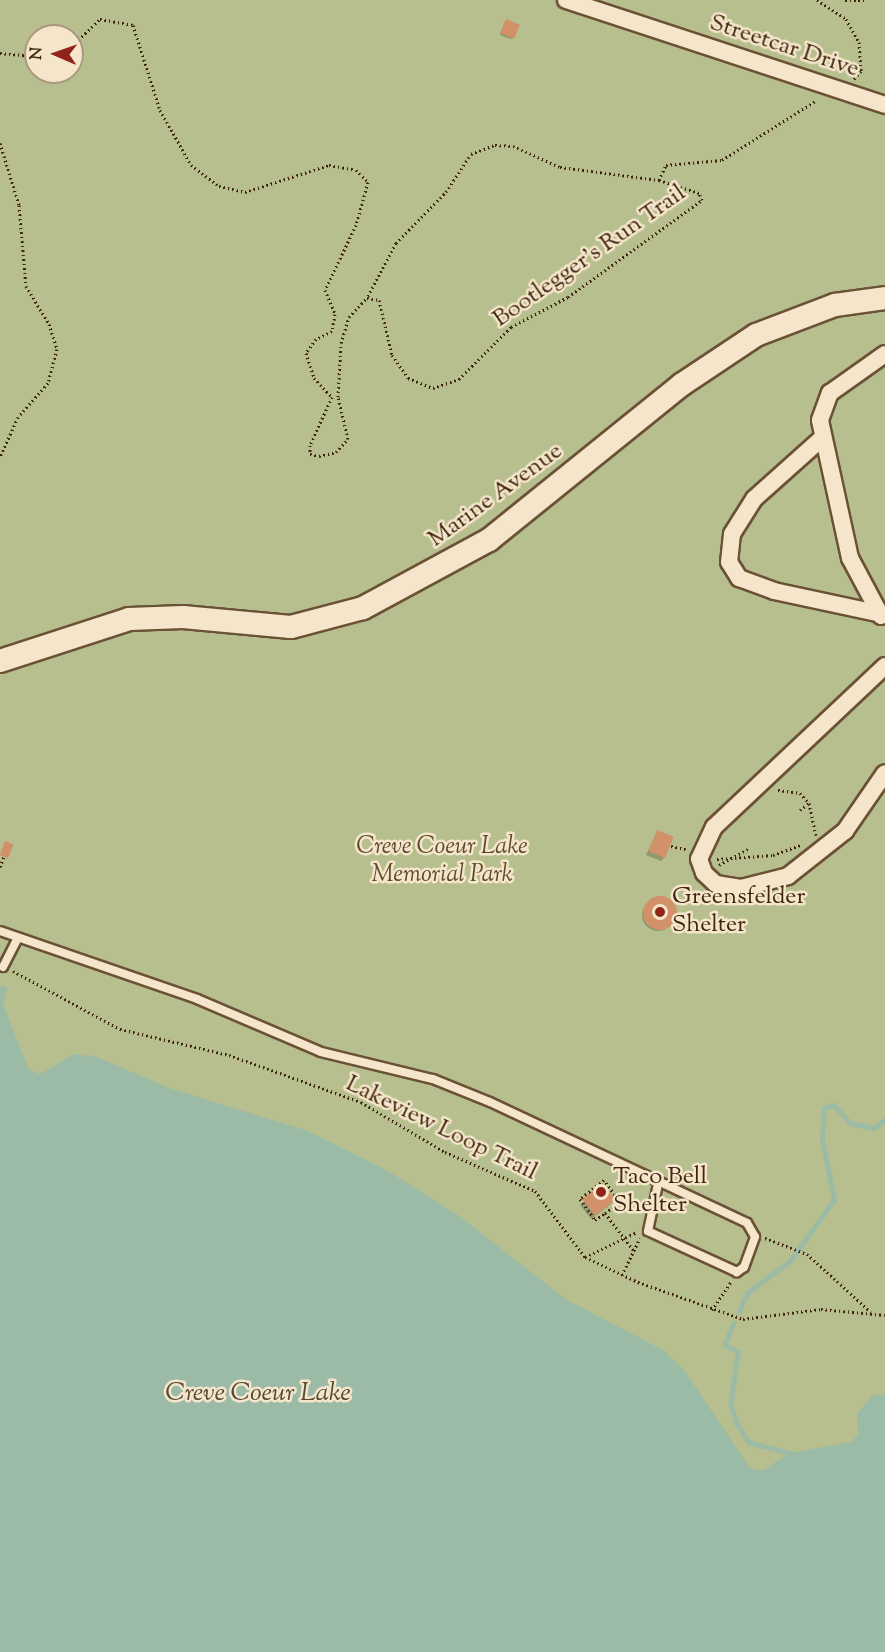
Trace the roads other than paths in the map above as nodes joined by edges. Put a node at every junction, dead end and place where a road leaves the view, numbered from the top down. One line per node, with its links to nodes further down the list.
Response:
1 (566, 0): 2 (street, Streetcar Drive)
2 (885, 105)
3 (885, 298): 7 (main road, Marine Avenue)
4 (885, 354): 5 (street)
5 (821, 439): 6 (street); 6 (street)
6 (881, 617)
7 (0, 661)
8 (885, 666): 9 (street)
9 (885, 773)
10 (0, 931): 11 (lane)
11 (18, 938): 12 (lane); 13 (lane)
12 (3, 967)
13 (658, 1184): 13 (lane)

